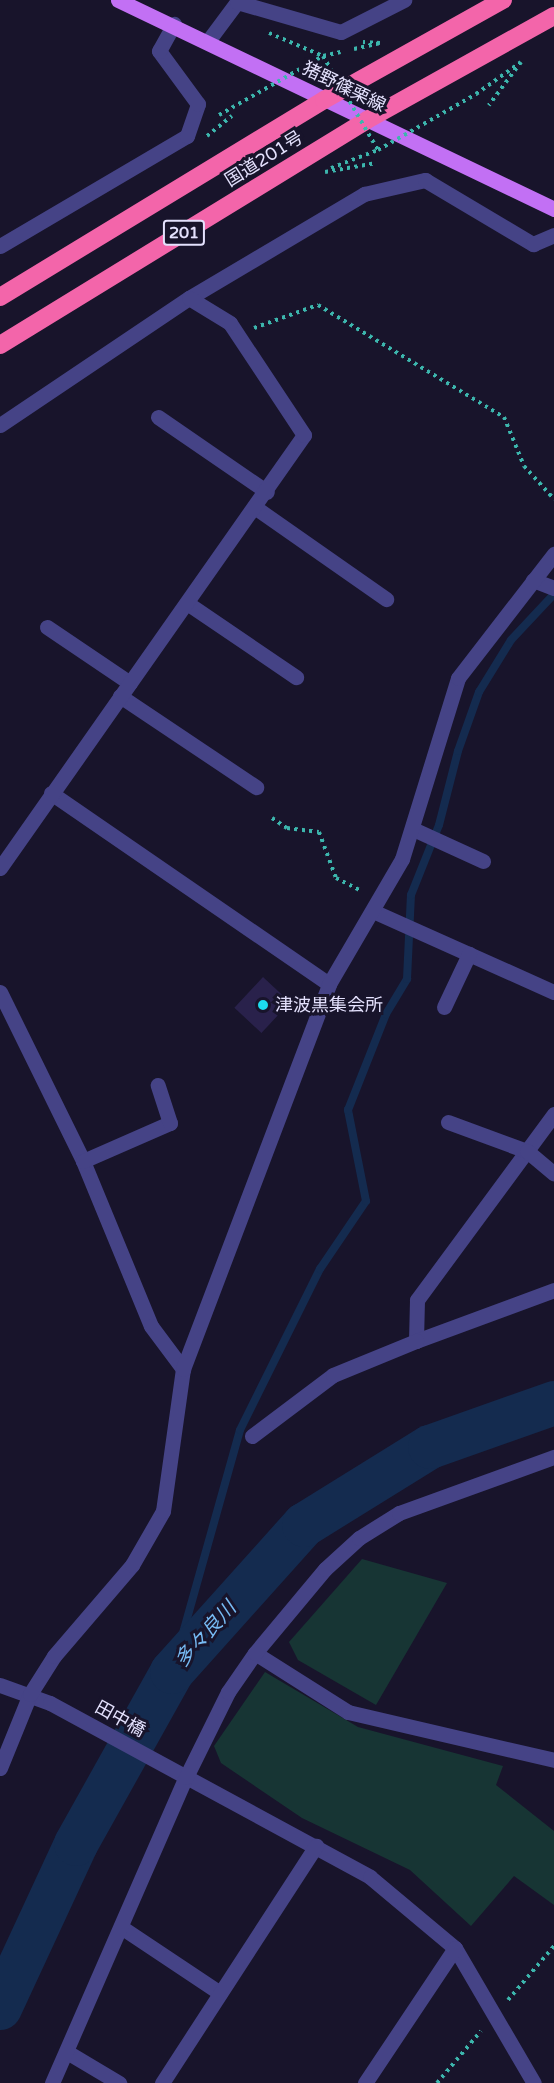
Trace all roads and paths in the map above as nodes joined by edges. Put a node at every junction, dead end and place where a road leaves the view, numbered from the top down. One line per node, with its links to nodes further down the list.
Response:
1 (118, 0): 5 (main road, 猪野篠栗線)
2 (404, 0): 6 (street)
3 (503, 0): 7 (highway, 国道201号 / 201)
4 (554, 16): 10 (highway, 国道201号 / 201)
5 (174, 24): 6 (main road, 猪野篠栗線); 15 (street)
6 (208, 41): 7 (main road, 猪野篠栗線)
7 (324, 100): 10 (main road, 猪野篠栗線); 16 (highway, 国道201号 / 201)
8 (489, 105): 11 (path, bridge)
9 (219, 115): 11 (path, bridge)
10 (367, 120): 13 (main road, 猪野篠栗線); 19 (highway, 国道201号 / 201)
11 (378, 150): 12 (path)
12 (376, 164)
13 (554, 209)
14 (554, 235): 17 (street)
15 (0, 246)
16 (0, 297)
17 (189, 298): 18 (street); 21 (street)
18 (230, 323): 22 (street); 23 (path)
19 (0, 345)
20 (158, 417): 22 (street)
21 (0, 425)
22 (267, 492): 24 (street)
23 (554, 499)
24 (256, 508): 28 (street); 29 (street)
25 (554, 554): 26 (street)
26 (533, 580): 27 (street); 37 (street)
27 (554, 588)
28 (387, 599)
29 (187, 603): 31 (street); 32 (street)
30 (47, 627): 32 (street)
31 (296, 677)
32 (130, 683): 33 (street)
33 (120, 696): 34 (street); 35 (street)
34 (256, 787)
35 (51, 793): 39 (street); 42 (street)
36 (272, 818): 40 (path)
37 (413, 829): 38 (street); 40 (street)
38 (483, 861)
39 (0, 868)
40 (378, 907): 41 (street); 42 (street)
41 (469, 954): 44 (street); 45 (street)
42 (329, 984): 54 (street)
43 (0, 992): 50 (street)
44 (554, 992)
45 (444, 1007)
46 (158, 1084): 50 (street)
47 (554, 1114): 49 (street)
48 (448, 1122): 49 (street)
49 (527, 1151): 51 (street); 53 (street)
50 (82, 1161): 54 (street)
51 (554, 1174)
52 (554, 1290): 53 (street)
53 (416, 1341): 55 (street)
54 (183, 1369): 59 (street)
55 (252, 1436)
56 (554, 1456): 57 (street)
57 (255, 1653): 60 (street); 62 (street)
58 (0, 1685): 59 (street, 田中橋)
59 (30, 1694): 61 (street); 62 (street, 田中橋)
60 (554, 1760)
61 (0, 1768)
62 (186, 1777): 63 (street, 田中橋); 64 (street)
63 (316, 1846): 66 (street, 田中橋); 67 (street)
64 (121, 1927): 67 (street); 69 (street)
65 (554, 1946): 68 (path)
66 (455, 1948): 68 (street, 田中橋); 73 (street)
67 (220, 1993): 72 (street)
68 (494, 2015): 74 (path); 75 (street, 田中橋)
69 (67, 2052): 70 (street); 71 (street)
70 (51, 2083)
71 (119, 2083)
72 (162, 2083)
73 (365, 2083)
74 (437, 2083)
75 (534, 2083)

